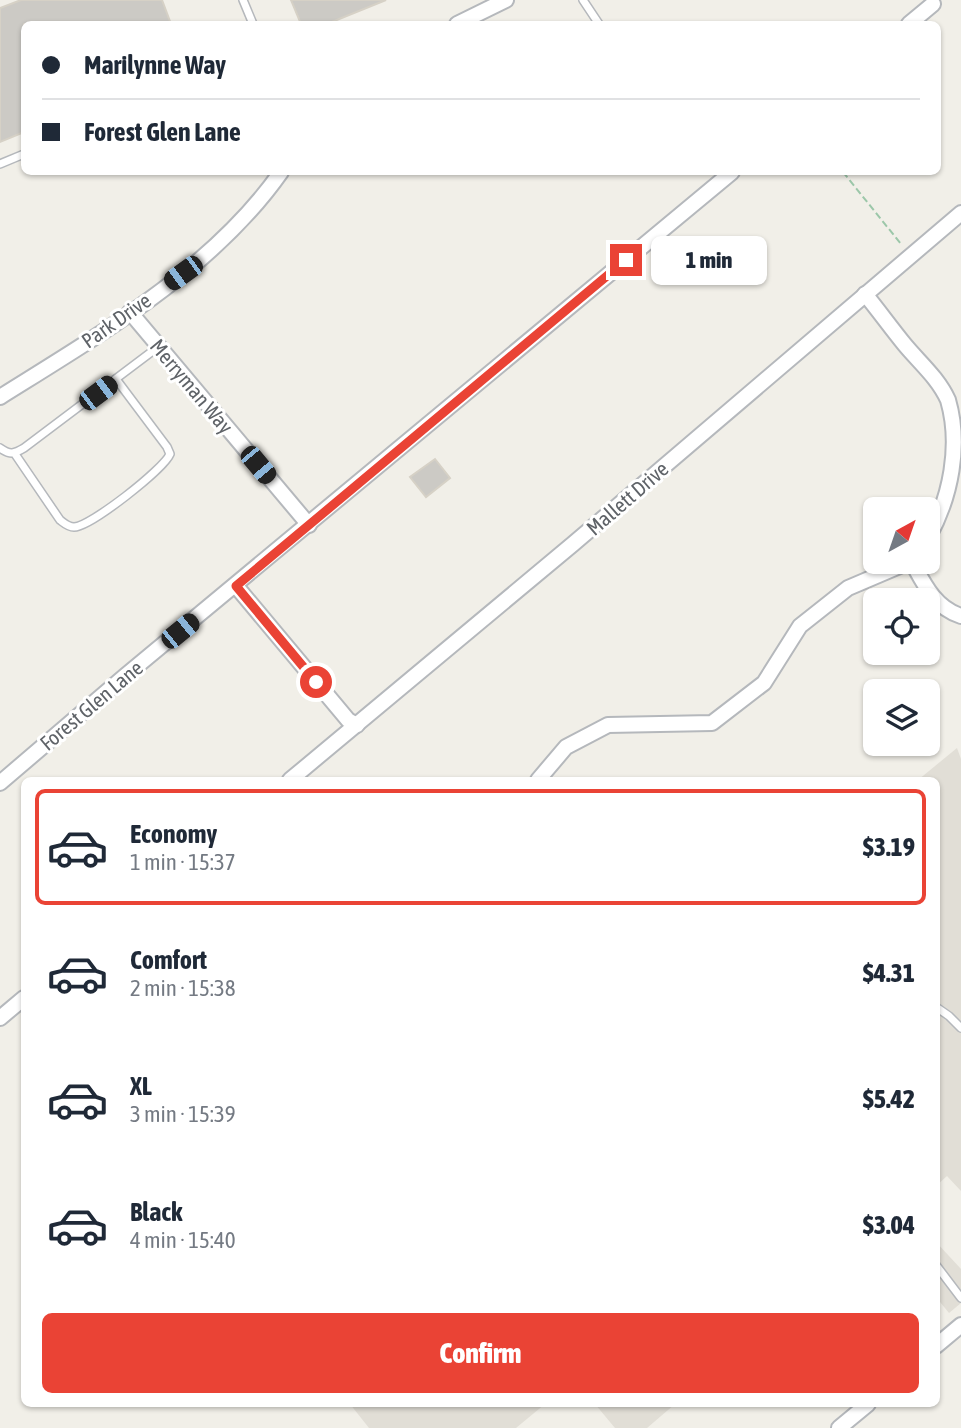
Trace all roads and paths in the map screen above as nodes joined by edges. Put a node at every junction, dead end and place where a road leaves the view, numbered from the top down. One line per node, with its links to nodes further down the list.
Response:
1 (243, 0): 5 (lane)
2 (506, 0): 6 (street)
3 (583, 0): 7 (lane)
4 (933, 4): 8 (street)
5 (252, 21)
6 (463, 21)
7 (597, 21)
8 (913, 21)
9 (21, 155): 10 (lane)
10 (0, 164)
11 (279, 175): 17 (street, Park Drive)
12 (728, 175): 24 (street, Forest Glen Lane)
13 (845, 175): 15 (path)
14 (961, 213): 16 (street, Mallett Drive)
15 (905, 249)
16 (865, 294): 22 (street); 29 (street, Mallett Drive)
17 (130, 312): 18 (street, Merryman Way); 20 (street, Park Drive)
18 (158, 347): 19 (lane); 24 (street, Merryman Way)
19 (116, 379): 21 (lane); 21 (lane)
20 (0, 397)
21 (5, 453)
22 (958, 474): 23 (street)
23 (940, 513)
24 (309, 525): 27 (street, Forest Glen Lane)
25 (882, 574): 31 (street)
26 (918, 574): 28 (street)
27 (236, 586): 29 (street); 32 (street, Forest Glen Lane)
28 (961, 617)
29 (358, 725): 30 (street, Mallett Drive)
30 (294, 777)
31 (541, 777)
32 (0, 783)
33 (21, 1000): 35 (street)
34 (940, 1010): 36 (lane)
35 (0, 1018)
36 (961, 1028)
37 (940, 1270): 38 (lane)
38 (961, 1298)
39 (961, 1325): 40 (street)
40 (940, 1343)
41 (864, 1407): 42 (street)
42 (839, 1428)

